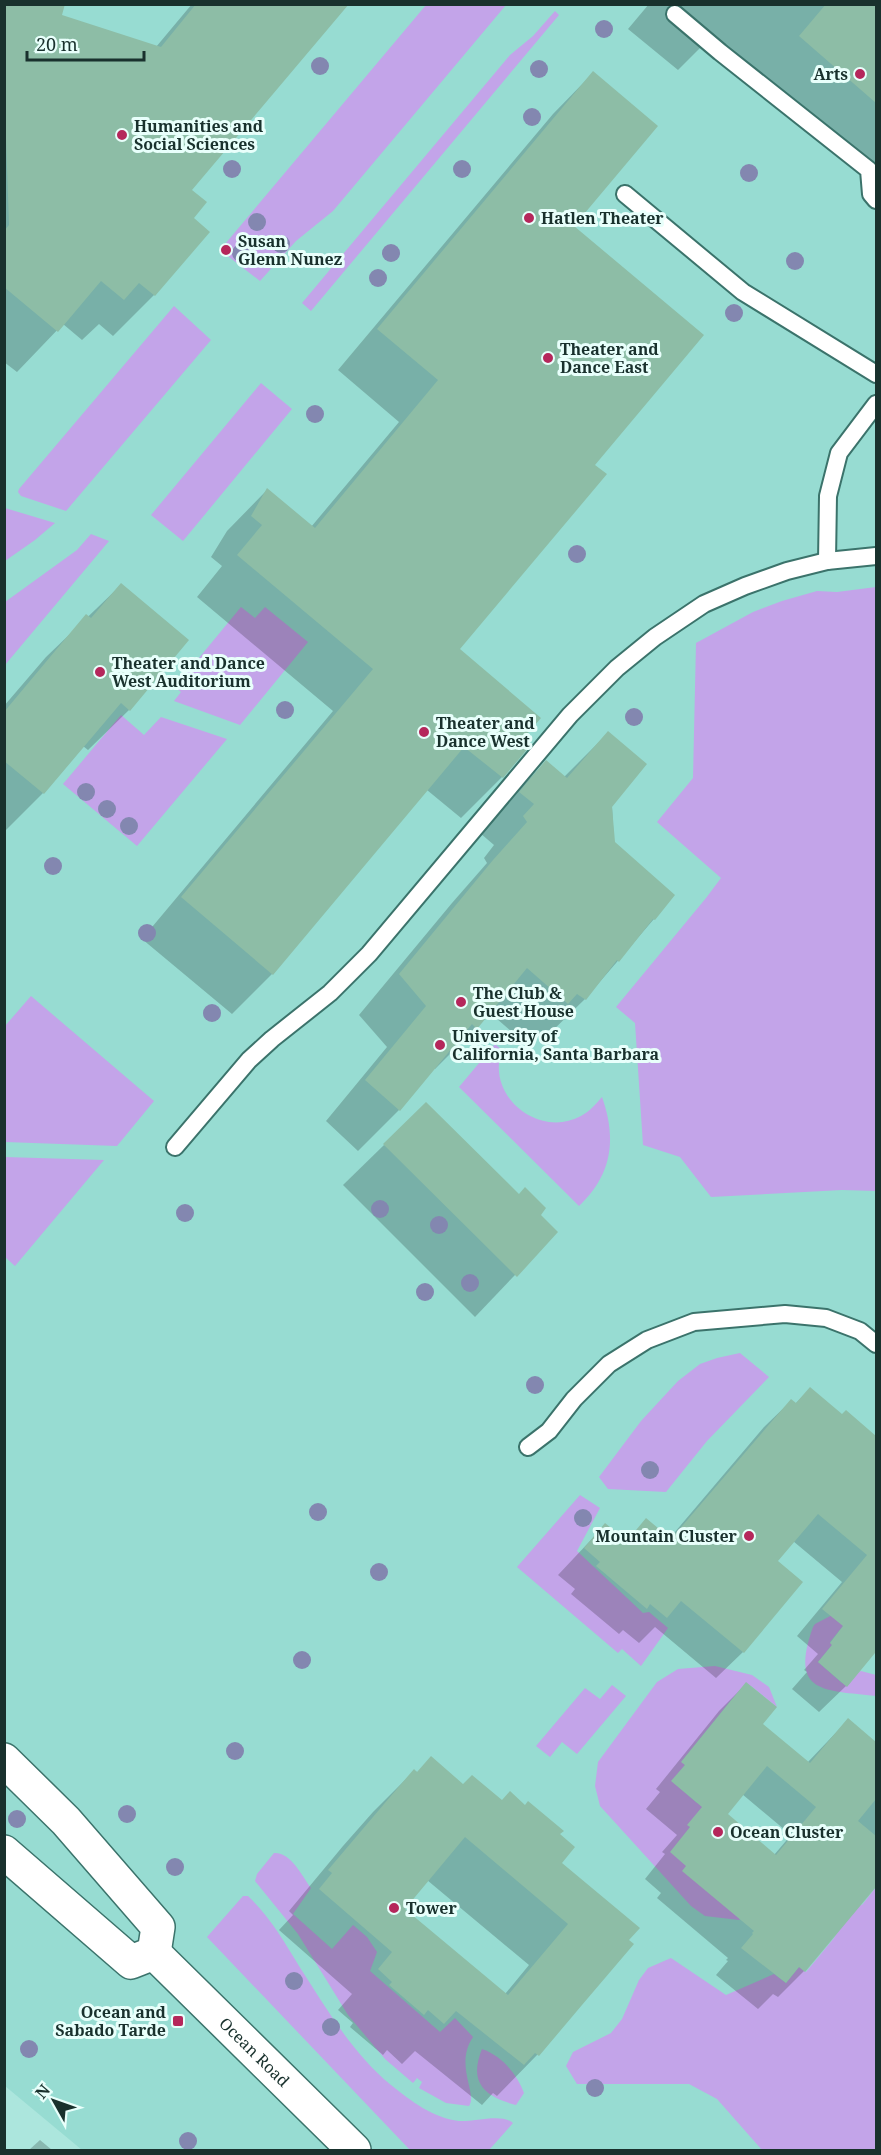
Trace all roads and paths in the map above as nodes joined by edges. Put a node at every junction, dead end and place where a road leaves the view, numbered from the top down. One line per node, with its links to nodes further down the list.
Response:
1 (675, 14): 3 (lane)
2 (626, 194): 4 (lane)
3 (876, 200)
4 (876, 374)
5 (876, 404): 7 (lane)
6 (876, 556): 7 (lane)
7 (827, 561): 8 (lane)
8 (176, 1147)
9 (876, 1344): 10 (lane)
10 (528, 1447)
11 (4, 1760): 13 (street)
12 (4, 1852): 13 (street)
13 (154, 1953): 14 (street, Ocean Road)
14 (354, 2151)

